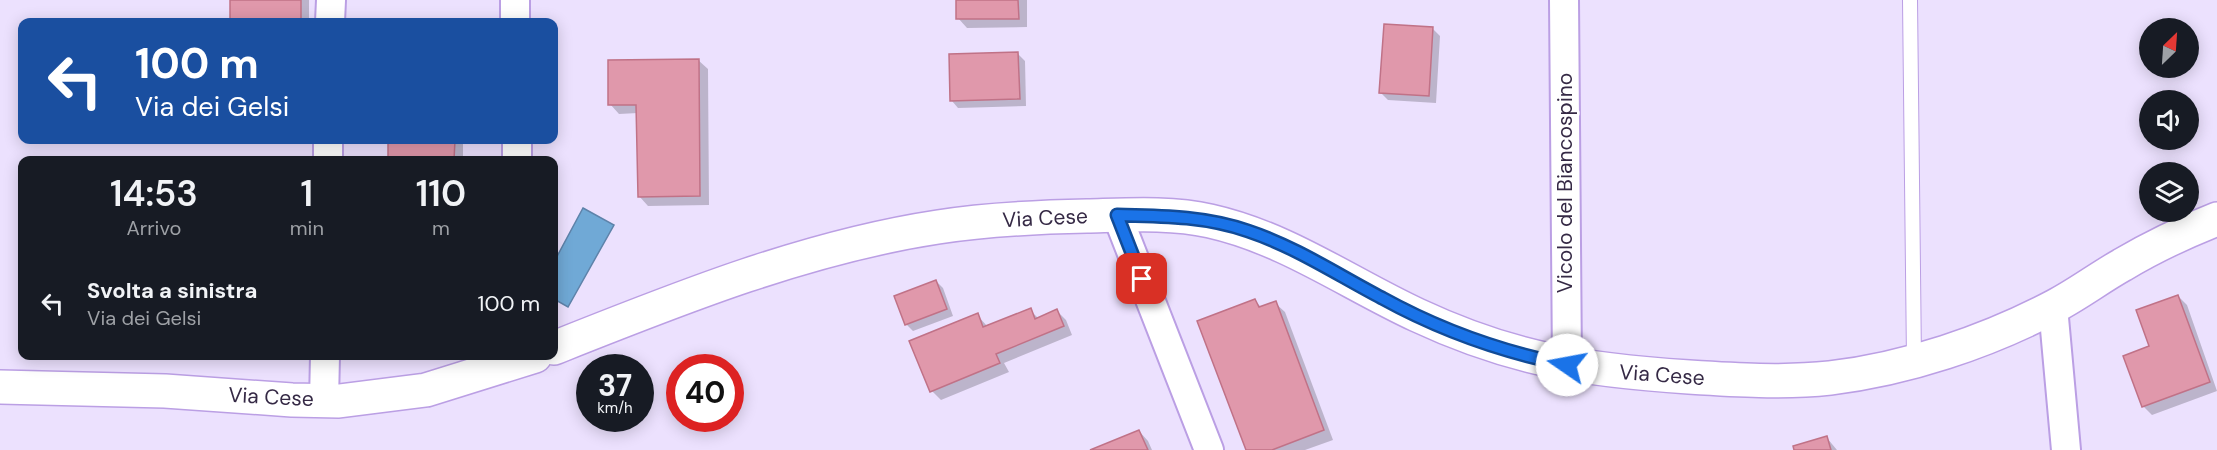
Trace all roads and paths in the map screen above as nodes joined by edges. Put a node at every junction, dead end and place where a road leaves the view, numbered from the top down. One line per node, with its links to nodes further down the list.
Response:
1 (331, 0): 5 (street)
2 (515, 0): 6 (street)
3 (1564, 0): 14 (street, Vicolo del Biancospino)
4 (1910, 0): 13 (lane)
5 (330, 18)
6 (515, 18)
7 (1117, 215): 10 (street, Via Cese); 14 (street, Via Cese); 17 (street)
8 (2217, 219): 9 (street, Via Cese)
9 (2053, 307): 13 (street, Via Cese); 18 (street)
10 (558, 346)
11 (325, 360): 16 (street)
12 (519, 360): 16 (street, Via Cese)
13 (1914, 361): 14 (street, Via Cese)
14 (1567, 365)
15 (0, 387): 16 (street, Via Cese)
16 (324, 401)
17 (1209, 450)
18 (2066, 450)

